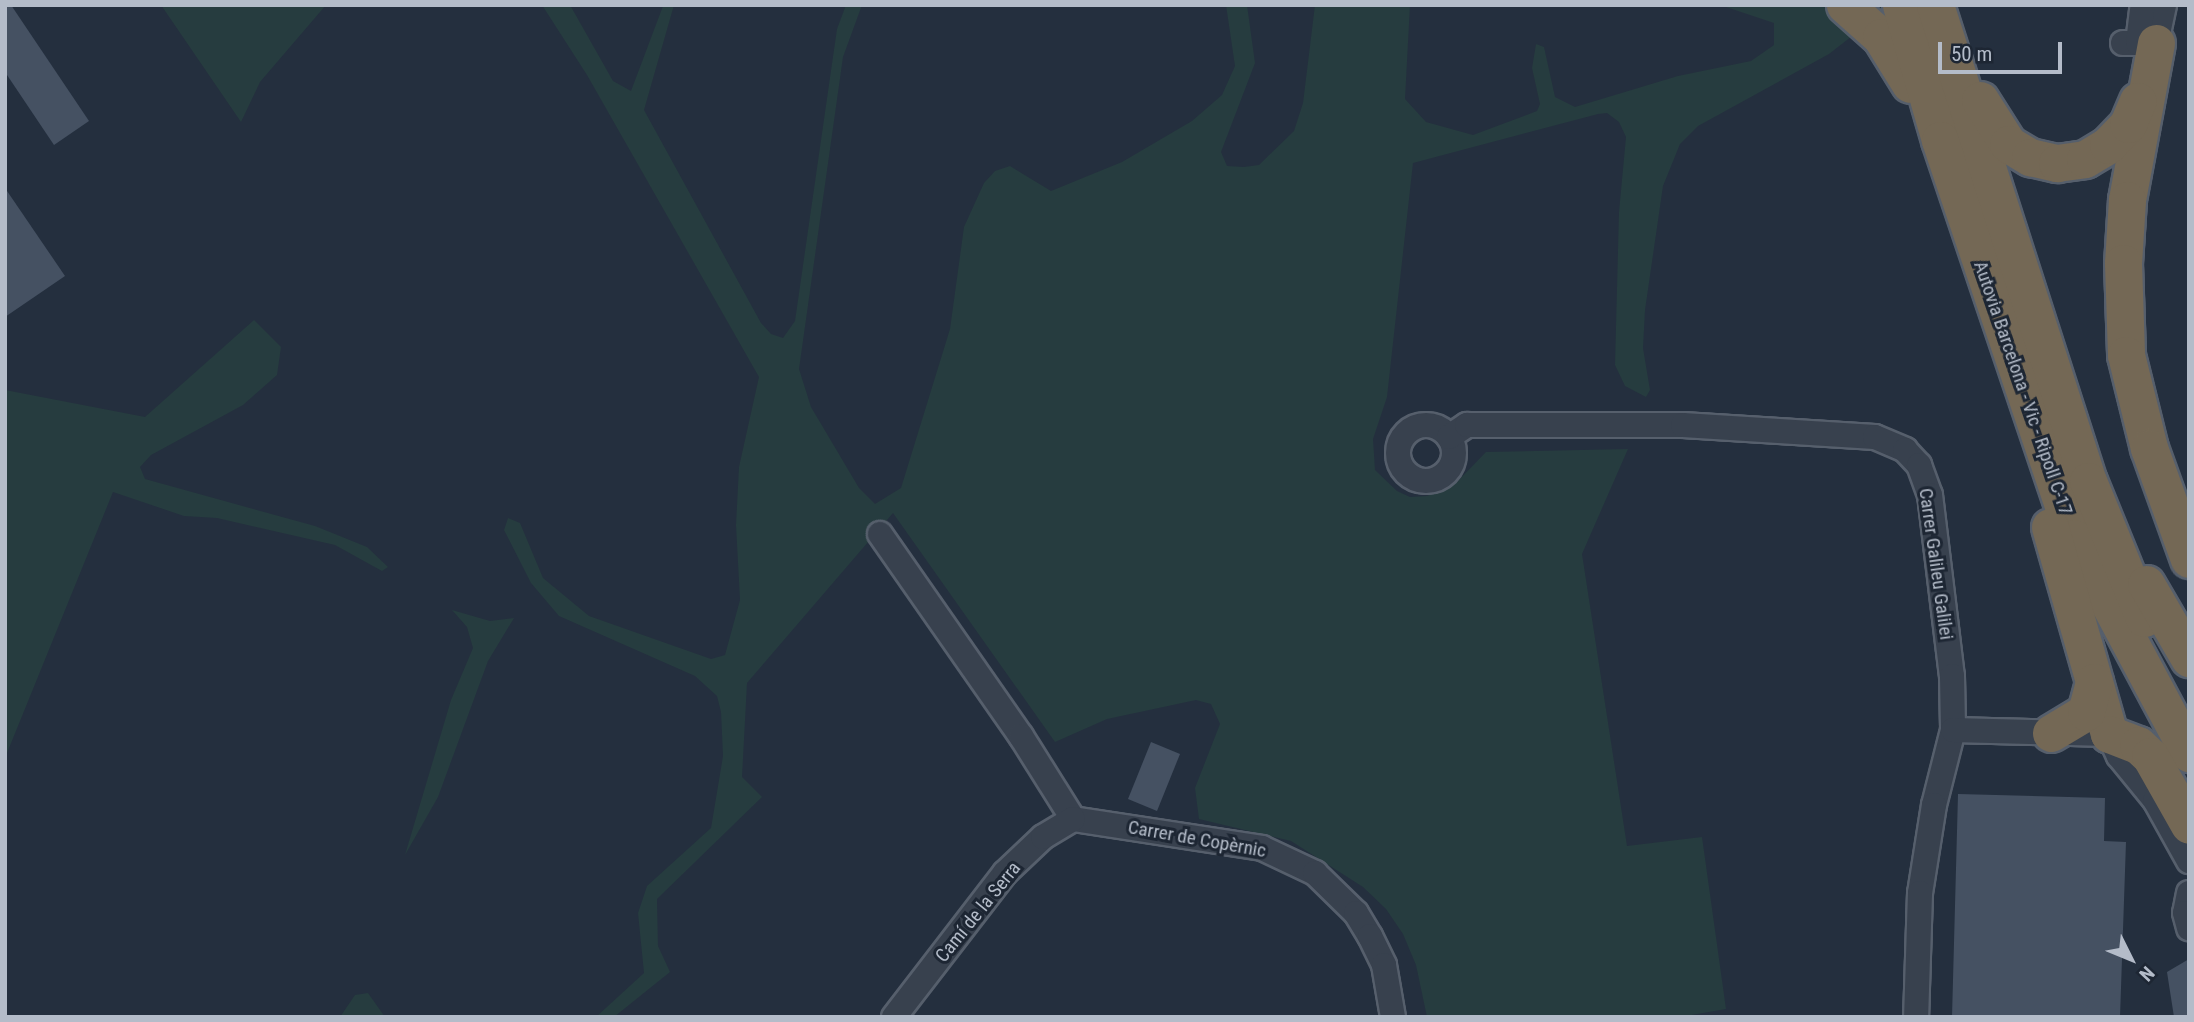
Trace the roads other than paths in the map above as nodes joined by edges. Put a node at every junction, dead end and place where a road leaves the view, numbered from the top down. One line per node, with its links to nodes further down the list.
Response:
1 (1844, 5): 8 (highway)
2 (1901, 5): 8 (highway, Autovia Barcelona - Vic - Ripoll C-17)
3 (1935, 5): 11 (highway, Autovia Barcelona - Vic - Ripoll C-17)
4 (1948, 5): 7 (highway)
5 (2143, 5): 7 (street)
6 (2164, 5): 7 (street)
7 (2139, 43): 14 (highway)
8 (1940, 140): 9 (highway, Autovia Barcelona - Vic - Ripoll C-17)
9 (2021, 387): 13 (highway, Autovia Barcelona - Vic - Ripoll C-17); 16 (highway)
10 (1449, 436): 18 (street, Carrer Galileu Galilei)
11 (2098, 506): 15 (highway); 17 (highway, Autovia Barcelona - Vic - Ripoll C-17)
12 (880, 534): 23 (street)
13 (2074, 538): 21 (highway, Autovia Barcelona - Vic - Ripoll C-17); 22 (highway)
14 (2189, 559)
15 (2189, 659)
16 (2094, 682): 19 (highway); 20 (highway)
17 (2189, 706)
18 (1953, 730): 19 (street); 30 (street, Carrer Galileu Galilei)
19 (2051, 733): 20 (street)
20 (2109, 734): 24 (highway); 25 (street)
21 (2189, 753)
22 (2189, 792)
23 (1073, 819): 28 (street, Camí de la Serra); 29 (street, Carrer de Copèrnic)
24 (2189, 825)
25 (2189, 861)
26 (2189, 893): 27 (street)
27 (2189, 928)
28 (894, 1017)
29 (1393, 1017)
30 (1916, 1017)

